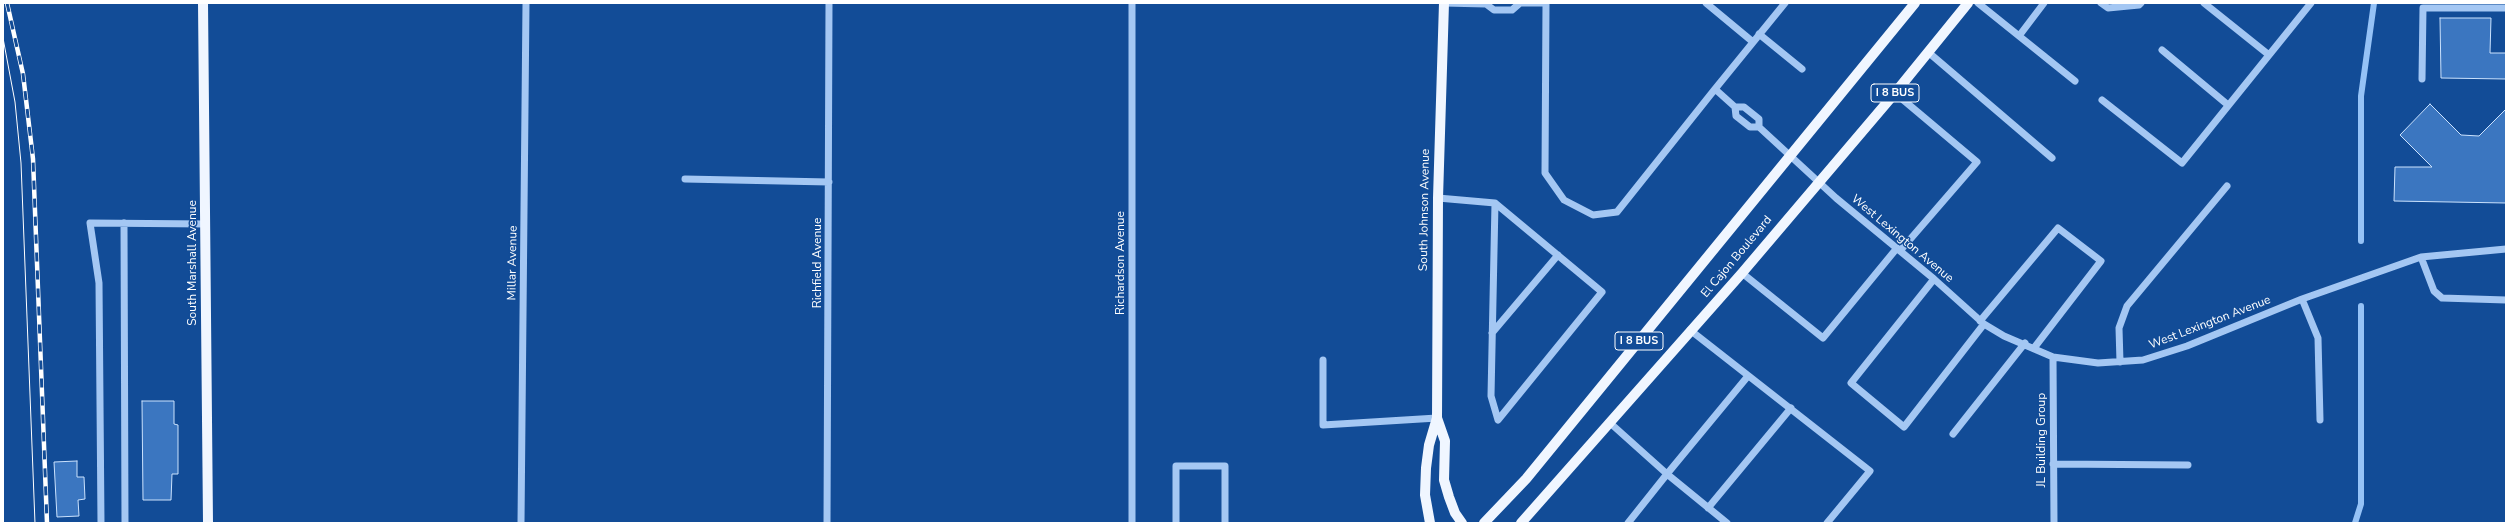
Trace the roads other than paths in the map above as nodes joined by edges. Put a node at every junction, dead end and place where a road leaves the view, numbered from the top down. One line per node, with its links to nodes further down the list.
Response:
1 (203, 3): 44 (main road, South Marshall Avenue)
2 (526, 3): 74 (street, Millar Avenue)
3 (829, 3): 39 (street, Richfield Avenue)
4 (1132, 3): 76 (street, Richardson Avenue)
5 (1444, 3): 18 (street); 41 (main road, South Johnson Avenue)
6 (1519, 3): 7 (street); 18 (street)
7 (1546, 3): 29 (street)
8 (1706, 3): 22 (street)
9 (1785, 3): 20 (street)
10 (1915, 3): 35 (main road, El Cajon Boulevard / I 8 BUS)
11 (1968, 3): 24 (main road, El Cajon Boulevard / I 8 BUS)
12 (1978, 3): 21 (street)
13 (2044, 3): 21 (street)
14 (2101, 3): 15 (street)
15 (2141, 3)
16 (2204, 3): 25 (street)
17 (2311, 3): 25 (street)
18 (1487, 4)
19 (2506, 8): 27 (street)
20 (1760, 34): 22 (street); 26 (street)
21 (2019, 36): 28 (street)
22 (1753, 42): 29 (street)
23 (2162, 50): 32 (street)
24 (1928, 52): 30 (main road, El Cajon Boulevard / I 8 BUS); 36 (street)
25 (2270, 55): 32 (street)
26 (1802, 69)
27 (2422, 79)
28 (2075, 81)
29 (1715, 89): 33 (street)
30 (1895, 93): 38 (main road, El Cajon Boulevard / I 8 BUS); 46 (street)
31 (2102, 100): 32 (street)
32 (2228, 105)
33 (1735, 107): 34 (street); 34 (street)
34 (1759, 127): 35 (street, West Lexington Avenue)
35 (1790, 156): 38 (street, West Lexington Avenue); 81 (main road, El Cajon Boulevard / I 8 BUS)
36 (2052, 158)
37 (685, 179): 39 (street)
38 (1818, 181): 46 (street, West Lexington Avenue); 49 (main road, El Cajon Boulevard / I 8 BUS)
39 (829, 182): 75 (street, Richfield Avenue)
40 (2227, 186): 60 (street)
41 (1438, 198): 42 (street); 63 (main road, South Johnson Avenue)
42 (1495, 203): 47 (street); 55 (street)
43 (124, 223): 44 (street); 71 (street); 72 (street)
44 (206, 224): 73 (main road, South Marshall Avenue)
45 (2506, 249): 48 (street, West Lexington Avenue)
46 (1898, 250): 49 (street); 50 (street, West Lexington Avenue)
47 (1558, 255): 55 (street); 55 (street)
48 (2421, 257): 51 (street, West Lexington Avenue); 52 (street)
49 (1742, 273): 54 (main road, El Cajon Boulevard / I 8 BUS)
50 (1934, 279): 53 (street, West Lexington Avenue); 53 (street)
51 (2302, 299): 60 (street, West Lexington Avenue); 64 (street)
52 (2506, 300)
53 (1982, 322): 56 (street, West Lexington Avenue); 57 (street)
54 (1690, 330): 61 (street); 65 (main road, El Cajon Boulevard / I 8 BUS)
55 (1492, 333)
56 (2025, 343): 57 (street, West Lexington Avenue); 66 (street)
57 (2034, 348): 58 (street, West Lexington Avenue)
58 (2053, 357): 60 (street, West Lexington Avenue); 67 (street, JL Building Group)
59 (1323, 360): 63 (street)
60 (2120, 362)
61 (1748, 376): 62 (street); 69 (street)
62 (1791, 408): 70 (street); 85 (street)
63 (1437, 418): 79 (main road, South Johnson Avenue); 80 (main road, South Johnson Avenue)
64 (2320, 420)
65 (1609, 422): 69 (street); 82 (main road, El Cajon Boulevard / I 8 BUS)
66 (1953, 434)
67 (2053, 464): 68 (street); 86 (street, JL Building Group)
68 (2188, 465)
69 (1667, 474): 70 (street); 83 (street)
70 (1708, 508): 84 (street)
71 (101, 523)
72 (125, 523)
73 (208, 523)
74 (522, 523)
75 (826, 523)
76 (1132, 523)
77 (1176, 523): 78 (street)
78 (1225, 523)
79 (1430, 523)
80 (1462, 523)
81 (1484, 523)
82 (1521, 523)
83 (1628, 523)
84 (1727, 523)
85 (1827, 523)
86 (2054, 523)

